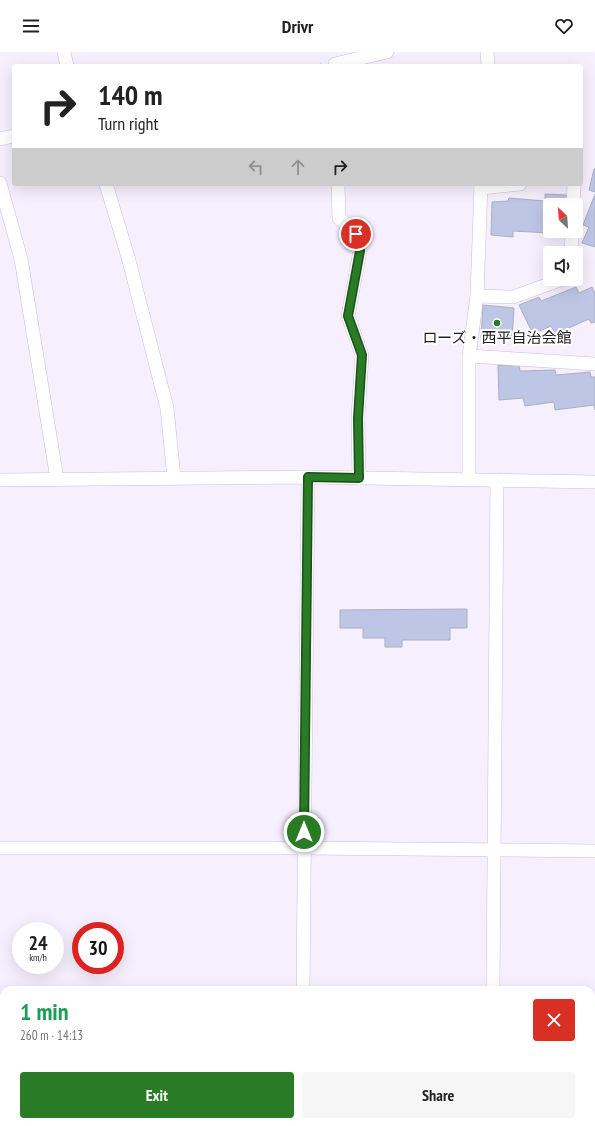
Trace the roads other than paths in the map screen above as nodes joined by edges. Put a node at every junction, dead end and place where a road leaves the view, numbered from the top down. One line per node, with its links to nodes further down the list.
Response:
1 (64, 52): 4 (street)
2 (387, 52): 5 (street)
3 (487, 52): 6 (street)
4 (67, 64)
5 (335, 64)
6 (488, 64)
7 (12, 136): 8 (street)
8 (0, 139)
9 (0, 183): 22 (street)
10 (107, 186): 20 (street)
11 (338, 186): 21 (street)
12 (481, 186): 16 (street)
13 (574, 186): 14 (street)
14 (573, 198)
15 (544, 286): 16 (street)
16 (477, 296): 17 (street)
17 (469, 356): 18 (street); 23 (street)
18 (595, 364)
19 (308, 477): 20 (street); 21 (street); 28 (street)
20 (174, 478): 22 (street)
21 (359, 478): 23 (street)
22 (57, 479): 24 (street)
23 (469, 479): 25 (street)
24 (0, 480)
25 (497, 480): 26 (street); 29 (street)
26 (595, 482)
27 (0, 848): 28 (street)
28 (304, 848): 29 (street); 31 (street)
29 (495, 850): 30 (street); 32 (street)
30 (595, 851)
31 (302, 986)
32 (493, 986)

